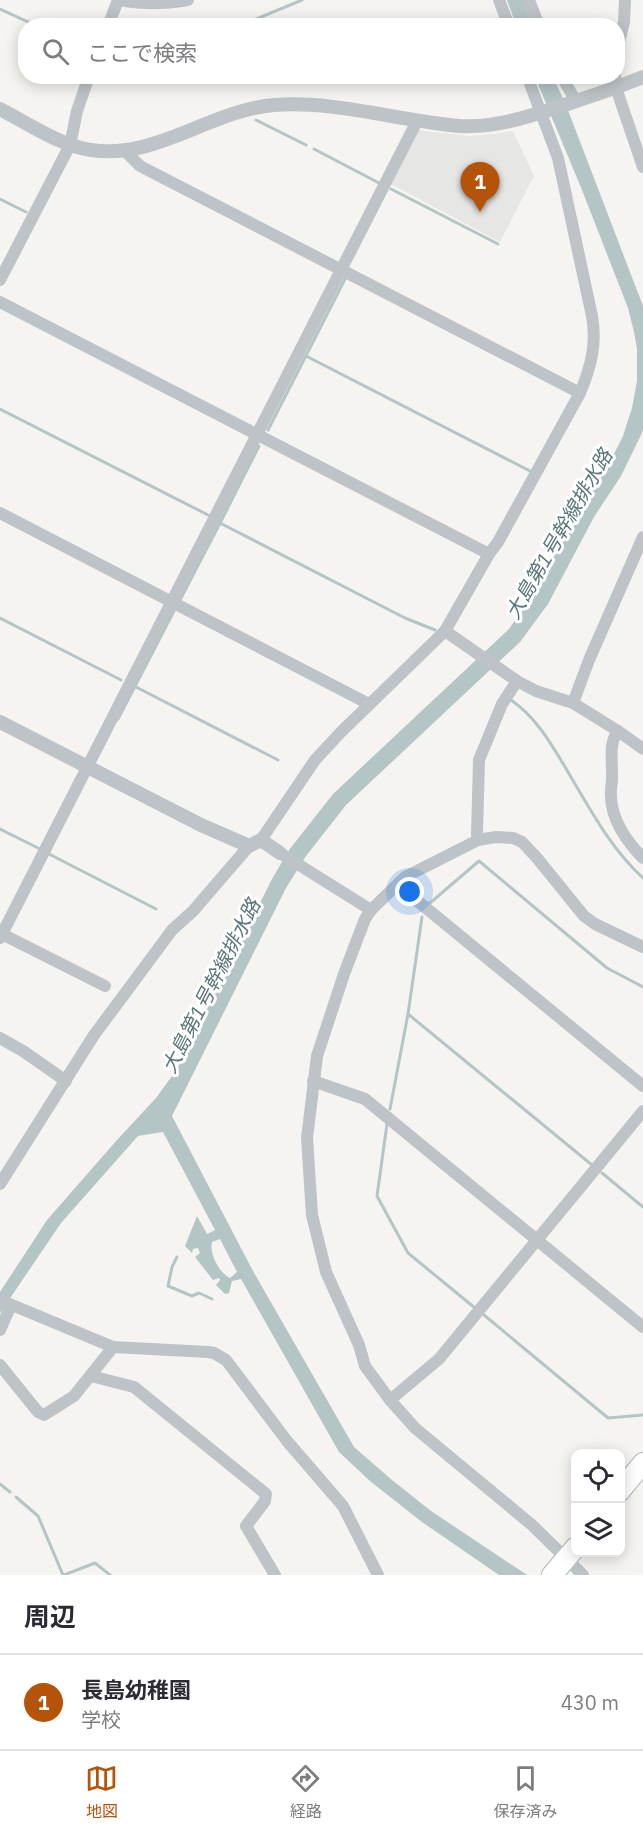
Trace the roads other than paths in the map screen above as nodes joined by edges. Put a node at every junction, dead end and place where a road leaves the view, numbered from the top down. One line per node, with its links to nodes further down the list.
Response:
1 (120, 0): 2 (street); 6 (street)
2 (188, 0)
3 (499, 0): 7 (street)
4 (530, 0): 8 (street)
5 (625, 0): 9 (street)
6 (112, 18)
7 (505, 18)
8 (536, 18)
9 (624, 18)
10 (643, 77): 11 (street)
11 (625, 80)
12 (86, 84): 21 (street)
13 (530, 84): 19 (street)
14 (565, 84): 17 (street)
15 (611, 84): 17 (street)
16 (616, 84): 23 (street)
17 (574, 102): 19 (street)
18 (0, 109): 21 (street)
19 (540, 114): 20 (street); 27 (street)
20 (417, 121): 22 (street); 24 (street)
21 (70, 145): 22 (street); 25 (street)
22 (124, 151): 24 (street)
23 (643, 167)
24 (343, 269): 27 (street); 28 (street)
25 (0, 280)
26 (0, 303): 28 (street)
27 (580, 393): 31 (street)
28 (256, 435): 31 (street); 32 (street)
29 (0, 513): 32 (street)
30 (643, 537): 36 (street)
31 (489, 554): 33 (street)
32 (171, 602): 35 (street); 40 (street)
33 (445, 631): 34 (street); 35 (street)
34 (517, 681): 36 (street); 41 (street)
35 (369, 704): 42 (street)
36 (573, 704): 38 (street)
37 (0, 722): 40 (street)
38 (618, 731): 39 (street); 44 (street)
39 (643, 749)
40 (87, 767): 42 (street); 47 (street)
41 (478, 840): 45 (street); 48 (street)
42 (255, 843): 43 (street); 51 (street)
43 (280, 853): 46 (street)
44 (643, 858)
45 (398, 885): 46 (street); 53 (street)
46 (371, 910): 52 (street)
47 (1, 935): 49 (street)
48 (643, 947)
49 (105, 986)
50 (0, 1038): 51 (street)
51 (66, 1081): 55 (street)
52 (313, 1081): 56 (street); 63 (street)
53 (643, 1086)
54 (643, 1111): 56 (street)
55 (0, 1184)
56 (537, 1239): 58 (street); 63 (street)
57 (7, 1303): 59 (street); 60 (street)
58 (643, 1328)
59 (0, 1330)
60 (113, 1347): 62 (street); 69 (street)
61 (0, 1365): 62 (street)
62 (91, 1376): 68 (street)
63 (390, 1400): 66 (street)
64 (643, 1463): 65 (highway)
65 (625, 1486)
66 (571, 1552): 70 (highway)
67 (574, 1557): 71 (street)
68 (275, 1575)
69 (378, 1575)
70 (552, 1575)
71 (583, 1575)

